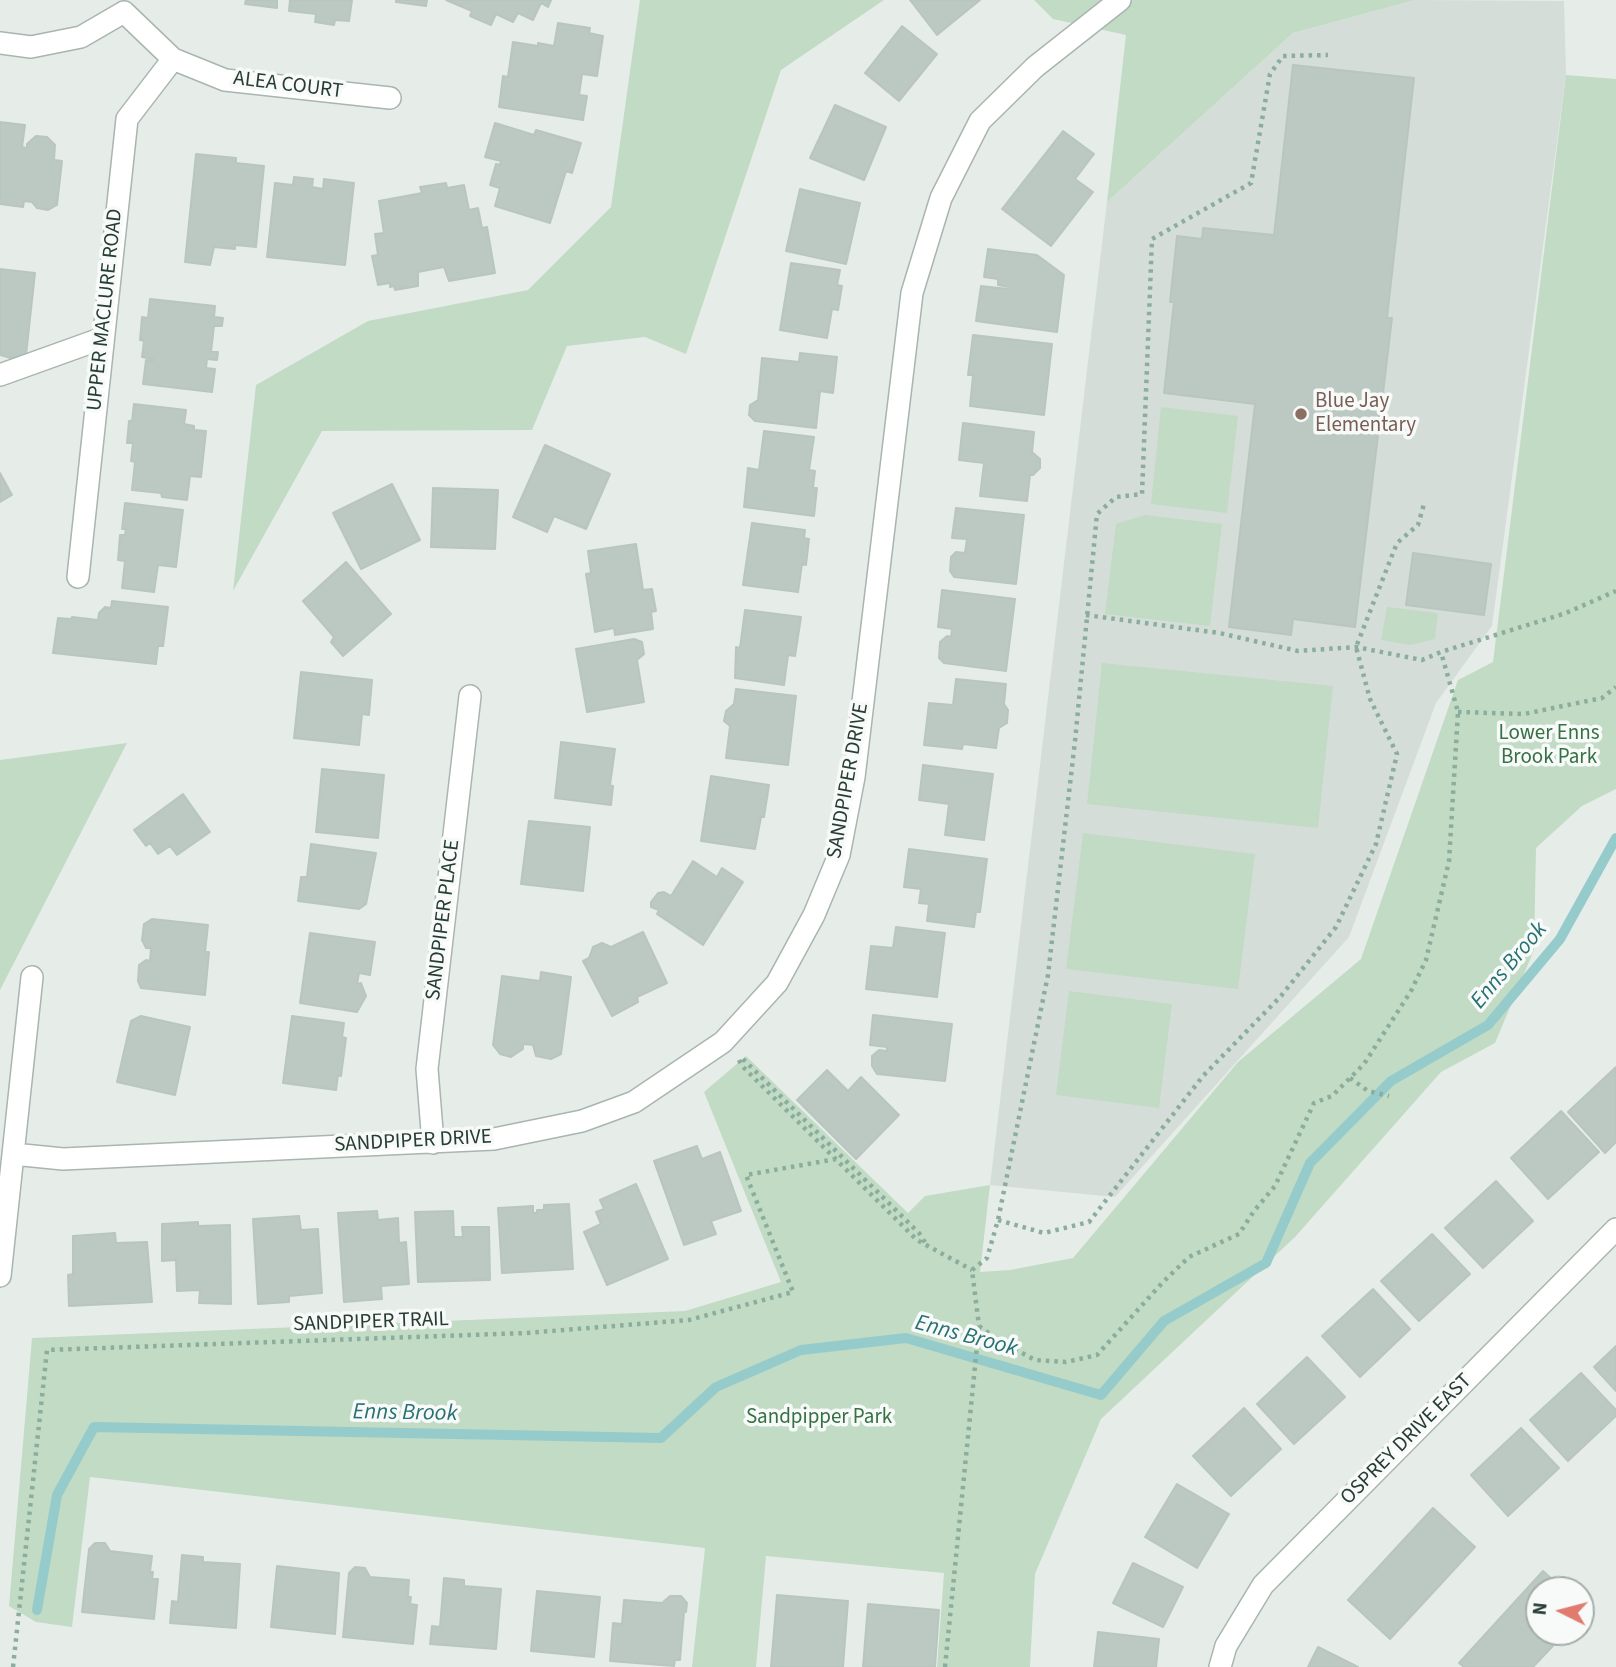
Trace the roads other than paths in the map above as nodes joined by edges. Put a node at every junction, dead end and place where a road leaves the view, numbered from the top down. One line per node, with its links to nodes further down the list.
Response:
1 (1120, 0): 11 (street, SANDPIPER DRIVE)
2 (127, 6): 3 (street); 4 (street, ALEA COURT)
3 (0, 44)
4 (173, 59): 5 (street, ALEA COURT); 6 (street, UPPER MACLURE ROAD)
5 (390, 98)
6 (103, 338): 7 (street); 8 (street, UPPER MACLURE ROAD)
7 (0, 375)
8 (78, 577)
9 (470, 696): 11 (street, SANDPIPER PLACE)
10 (32, 977): 12 (street)
11 (433, 1143): 12 (street, SANDPIPER DRIVE)
12 (13, 1154): 14 (street)
13 (1616, 1229): 15 (street, OSPREY DRIVE EAST)
14 (0, 1276)
15 (1220, 1667)

